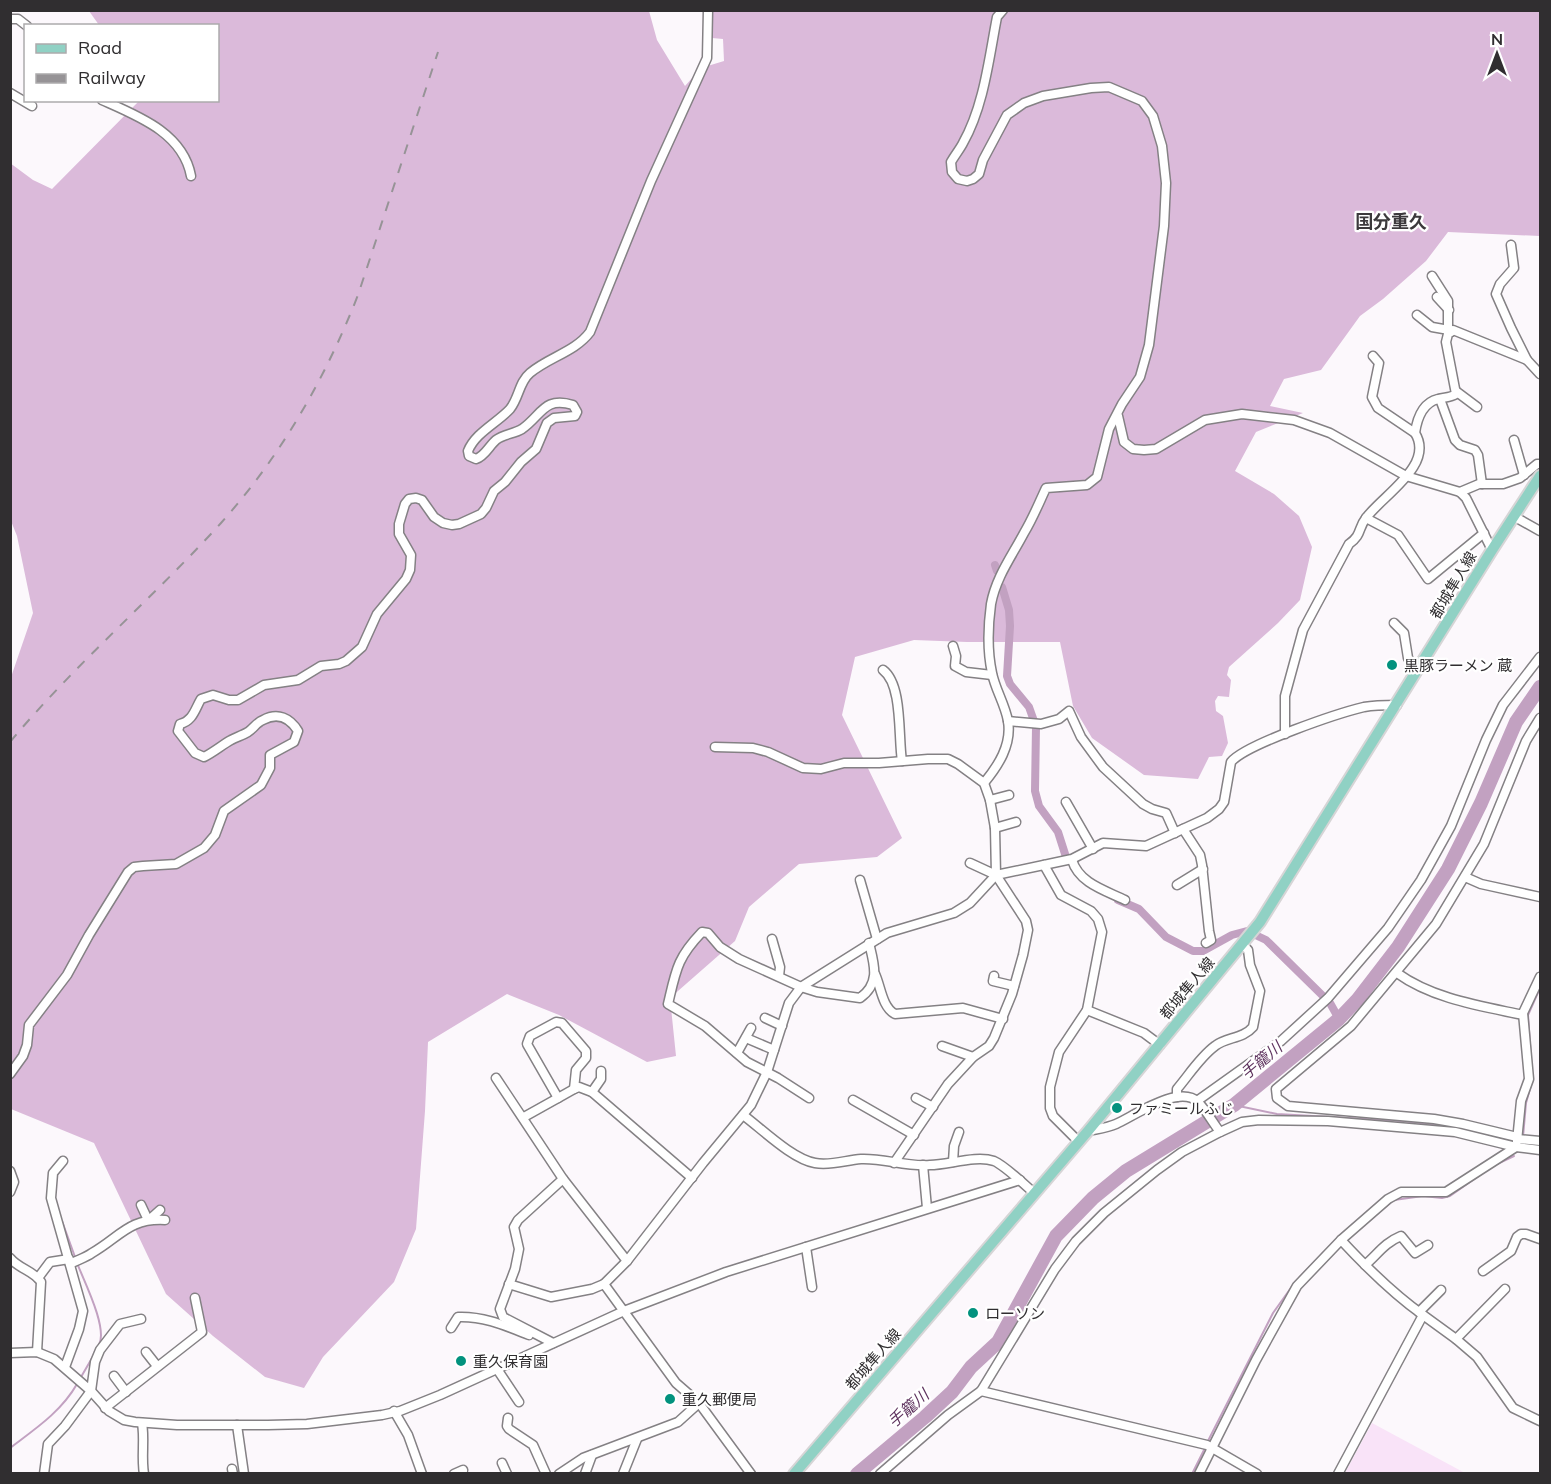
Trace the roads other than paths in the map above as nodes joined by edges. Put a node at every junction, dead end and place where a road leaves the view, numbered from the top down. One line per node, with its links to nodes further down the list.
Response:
1 (708, 10): 92 (street)
2 (1003, 10): 23 (street)
3 (10, 19): 4 (street)
4 (24, 24)
5 (10, 93): 6 (street)
6 (24, 101)
7 (25, 102): 9 (street)
8 (106, 102): 10 (street)
9 (32, 106)
10 (191, 177)
11 (1511, 245): 18 (street)
12 (1432, 276): 14 (street)
13 (1437, 297): 14 (street)
14 (1449, 311): 16 (street)
15 (1417, 315): 16 (street)
16 (1450, 331): 18 (street); 20 (street)
17 (1373, 356): 24 (street)
18 (1527, 360): 19 (street)
19 (1540, 375)
20 (1456, 392): 21 (street); 22 (street)
21 (1440, 399): 24 (street); 30 (street)
22 (1477, 407)
23 (1118, 416): 28 (street); 42 (street)
24 (1415, 433): 28 (street)
25 (1514, 440): 27 (street)
26 (1540, 464): 27 (street)
27 (1524, 475): 30 (street)
28 (1406, 476): 31 (street); 33 (street)
29 (1540, 476): 32 (main road, 都城隼人線)
30 (1482, 484): 31 (street)
31 (1460, 492): 35 (street)
32 (1515, 517): 34 (street); 36 (main road, 都城隼人線)
33 (1366, 518): 35 (street); 46 (street)
34 (1540, 531)
35 (1484, 533): 36 (street)
36 (1492, 550): 41 (main road, 都城隼人線)
37 (1394, 623): 41 (street)
38 (953, 646): 42 (street)
39 (1540, 657): 101 (street)
40 (883, 670): 48 (street)
41 (1417, 672): 43 (main road, 都城隼人線)
42 (992, 675): 44 (street)
43 (1397, 705): 46 (street); 70 (main road, 都城隼人線)
44 (1008, 721): 49 (street); 55 (street)
45 (1540, 721): 62 (street)
46 (1285, 734): 55 (street)
47 (715, 747): 48 (street)
48 (902, 761): 49 (street)
49 (984, 783): 51 (street)
50 (1009, 795): 51 (street)
51 (990, 800): 54 (street)
52 (1066, 802): 56 (street)
53 (1016, 822): 54 (street)
54 (995, 828): 61 (street)
55 (1179, 831): 56 (street); 60 (street)
56 (1093, 849): 57 (street)
57 (1072, 860): 59 (street); 66 (street)
58 (970, 863): 61 (street)
59 (1044, 865): 61 (street); 78 (street)
60 (1203, 869): 64 (street); 69 (street)
61 (996, 875): 68 (street); 76 (street)
62 (1464, 877): 65 (street); 71 (street)
63 (860, 880): 68 (street)
64 (1177, 885)
65 (1540, 897)
66 (1125, 900)
67 (772, 939): 73 (street)
68 (873, 941): 72 (street); 77 (street)
69 (1206, 943)
70 (1244, 944): 85 (main road, 都城隼人線); 96 (street)
71 (1399, 971): 79 (street); 110 (street)
72 (875, 974): 77 (street); 81 (street)
73 (779, 976): 77 (street); 88 (street)
74 (994, 976): 76 (street)
75 (1540, 977): 79 (street)
76 (1014, 986): 81 (street)
77 (801, 987): 82 (street)
78 (1087, 1010): 85 (street); 109 (street)
79 (1524, 1013): 110 (street)
80 (765, 1018): 82 (street)
81 (1003, 1019): 89 (street)
82 (782, 1026): 87 (street)
83 (751, 1029): 84 (street)
84 (746, 1038): 87 (street); 88 (street)
85 (1160, 1045): 105 (main road, 都城隼人線)
86 (942, 1046): 89 (street)
87 (774, 1050): 91 (street)
88 (737, 1053): 91 (street)
89 (973, 1057): 102 (street)
90 (601, 1071): 95 (street)
91 (767, 1072): 98 (street); 103 (street)
92 (10, 1074)
93 (496, 1078): 104 (street)
94 (574, 1089): 95 (street); 97 (street); 97 (street)
95 (592, 1092): 118 (street)
96 (1177, 1096): 101 (street); 105 (street)
97 (558, 1098): 104 (street)
98 (809, 1098)
99 (916, 1098): 102 (street)
100 (854, 1100): 108 (street)
101 (1197, 1101): 107 (street)
102 (933, 1107): 108 (street)
103 (743, 1115): 115 (street); 118 (street)
104 (524, 1117): 119 (street)
105 (1088, 1131): 109 (main road, 都城隼人線)
106 (959, 1132): 114 (street)
107 (1220, 1132): 110 (street); 159 (street)
108 (914, 1135): 115 (street)
109 (1078, 1141): 122 (main road, 都城隼人線)
110 (1517, 1141): 111 (street); 112 (street); 129 (street)
111 (1540, 1141)
112 (1540, 1150)
113 (63, 1161): 133 (street)
114 (953, 1162): 116 (street); 120 (street)
115 (894, 1163): 116 (street)
116 (923, 1165): 124 (street)
117 (10, 1171): 121 (street)
118 (692, 1178): 134 (street)
119 (563, 1179): 134 (street); 138 (street)
120 (1020, 1180): 122 (street); 124 (street)
121 (10, 1192)
122 (1034, 1192): 185 (main road, 都城隼人線)
123 (141, 1205): 126 (street)
124 (927, 1208): 131 (street)
125 (160, 1210): 126 (street)
126 (149, 1220): 127 (street); 133 (street)
127 (165, 1220)
128 (1540, 1239): 136 (street)
129 (1341, 1240): 135 (street); 170 (street)
130 (1428, 1245): 135 (street)
131 (806, 1246): 140 (street); 144 (street)
132 (10, 1258): 137 (street)
133 (73, 1261): 137 (street); 155 (street)
134 (627, 1261): 139 (street)
135 (1365, 1265): 145 (street)
136 (1483, 1271)
137 (38, 1278): 151 (street)
138 (509, 1284): 139 (street); 149 (street)
139 (604, 1284): 144 (street)
140 (812, 1287)
141 (1505, 1289): 148 (street)
142 (1441, 1290): 145 (street)
143 (195, 1298): 154 (street)
144 (624, 1311): 150 (street); 162 (street)
145 (1421, 1313): 148 (street); 189 (street)
146 (141, 1319): 158 (street)
147 (451, 1328): 149 (street)
148 (1456, 1339): 166 (street)
149 (544, 1340): 150 (street)
150 (553, 1343): 156 (street)
151 (37, 1352): 153 (street); 155 (street)
152 (146, 1352): 154 (street)
153 (10, 1353)
154 (157, 1366): 160 (street)
155 (65, 1367): 158 (street)
156 (497, 1369): 161 (street); 164 (street)
157 (114, 1376): 160 (street)
158 (91, 1391): 163 (street); 174 (street)
159 (981, 1391): 170 (street); 186 (street)
160 (126, 1392): 163 (street)
161 (519, 1402)
162 (699, 1403): 169 (street); 184 (street)
163 (105, 1408): 167 (street)
164 (394, 1411): 168 (street); 177 (street)
165 (508, 1418): 180 (street)
166 (1540, 1421)
167 (142, 1423): 168 (street); 175 (street)
168 (237, 1425): 176 (street)
169 (637, 1439): 171 (street); 183 (street)
170 (1213, 1447): 187 (street); 188 (street)
171 (592, 1455): 181 (street); 182 (street)
172 (502, 1463): 179 (street)
173 (464, 1470): 178 (street)
174 (44, 1473)
175 (144, 1473)
176 (244, 1473)
177 (422, 1473)
178 (454, 1473)
179 (507, 1473)
180 (546, 1473)
181 (559, 1473)
182 (585, 1473)
183 (623, 1473)
184 (751, 1473)
185 (794, 1473)
186 (880, 1473)
187 (1199, 1473)
188 (1257, 1473)
189 (1338, 1473)

